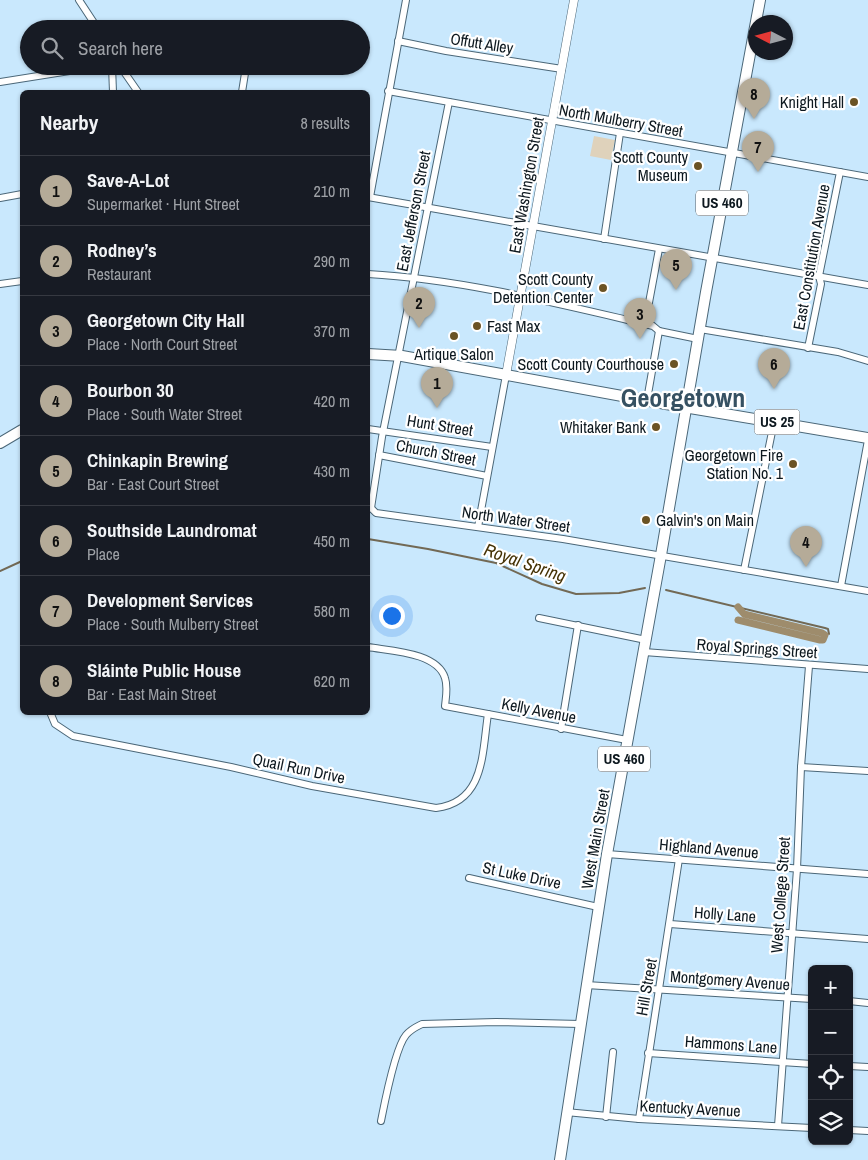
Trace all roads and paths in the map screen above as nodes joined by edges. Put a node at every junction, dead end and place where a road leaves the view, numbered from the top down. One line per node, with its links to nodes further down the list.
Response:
1 (80, 0): 5 (street)
2 (406, 0): 6 (street)
3 (574, 0): 7 (street, East Washington Street)
4 (760, 0): 20 (main road, US 460)
5 (92, 20)
6 (398, 41): 7 (street, Offutt Alley); 16 (street)
7 (562, 69): 18 (street, East Washington Street)
8 (44, 75): 12 (street)
9 (112, 75): 13 (street)
10 (126, 75): 14 (street)
11 (245, 75): 15 (street)
12 (0, 82)
13 (113, 90)
14 (137, 90)
15 (242, 90)
16 (388, 91): 17 (street, North Mulberry Street); 23 (street)
17 (449, 102): 18 (street, North Mulberry Street); 27 (street, East Jefferson Street)
18 (552, 121): 19 (street, North Mulberry Street); 28 (street, East Washington Street)
19 (620, 134): 20 (street, North Mulberry Street); 29 (street)
20 (732, 153): 21 (street, North Mulberry Street); 31 (main road, US 460)
21 (840, 172): 22 (street, North Mulberry Street); 33 (street, East Constitution Avenue)
22 (868, 177)
23 (370, 186)
24 (20, 194): 26 (street)
25 (370, 197): 27 (street)
26 (0, 198)
27 (428, 208): 28 (street); 34 (street, East Jefferson Street)
28 (533, 226): 29 (street); 38 (street, East Washington Street)
29 (604, 239): 30 (street)
30 (659, 249): 31 (street); 39 (street)
31 (712, 257): 33 (street); 41 (main road, US 460)
32 (370, 274): 34 (street)
33 (820, 276): 37 (street); 42 (street, East Constitution Avenue)
34 (414, 277): 38 (street); 44 (street, East Jefferson Street)
35 (20, 281): 36 (street)
36 (0, 284)
37 (868, 285)
38 (520, 296): 39 (street); 46 (street, East Washington Street)
39 (645, 324): 40 (street)
40 (659, 332): 41 (street); 47 (street)
41 (699, 334): 42 (street); 48 (main road, US 460)
42 (808, 348): 45 (street)
43 (370, 354): 44 (main road, US 25)
44 (398, 355): 46 (main road, US 25); 51 (street, East Jefferson Street)
45 (868, 361)
46 (506, 375): 47 (main road, US 25); 55 (street)
47 (647, 400): 48 (main road, US 25)
48 (686, 407): 49 (main road, US 25); 61 (main road, West Main Street / US 460)
49 (774, 422): 53 (main road, US 25); 62 (street)
50 (370, 429): 51 (street, Hunt Street)
51 (383, 430): 55 (street, Hunt Street); 56 (street, East Jefferson Street)
52 (20, 431): 54 (main road)
53 (868, 439): 63 (street)
54 (0, 443)
55 (492, 448): 57 (street)
56 (379, 455): 57 (street, Church Street); 58 (street, East Jefferson Street)
57 (487, 476): 60 (street)
58 (370, 504)
59 (370, 509): 60 (street, North Water Street)
60 (478, 527): 61 (street, North Water Street)
61 (661, 556): 62 (street, North Water Street); 67 (main road, West Main Street / US 460)
62 (744, 570): 63 (street, North Water Street)
63 (841, 586): 64 (street, North Water Street)
64 (868, 591)
65 (539, 618): 66 (street)
66 (578, 625): 67 (street); 74 (street)
67 (646, 640): 69 (main road, West Main Street / US 460)
68 (370, 647): 72 (street, Kelly Avenue)
69 (644, 652): 70 (street, Royal Springs Street); 75 (main road, West Main Street / US 460)
70 (809, 666): 71 (street, Royal Springs Street); 76 (street, West College Street)
71 (868, 669)
72 (488, 714): 73 (street, Quail Run Drive); 74 (street, Kelly Avenue)
73 (51, 715)
74 (561, 729): 75 (street, Kelly Avenue)
75 (628, 740): 78 (main road, West Main Street / US 460)
76 (802, 767): 77 (street); 80 (street, West College Street)
77 (868, 771)
78 (607, 854): 79 (street, Highland Avenue); 83 (main road, West Main Street / US 460)
79 (679, 859): 80 (street, Highland Avenue); 84 (street, Hill Street)
80 (797, 869): 81 (street, Highland Avenue); 85 (street, West College Street)
81 (868, 874)
82 (469, 878): 83 (street, St Luke Drive)
83 (598, 907): 87 (main road, West Main Street / US 460)
84 (670, 924): 85 (street, Holly Lane); 88 (street, Hill Street)
85 (792, 932): 86 (street, Holly Lane); 89 (street, West College Street)
86 (868, 939)
87 (586, 985): 88 (street, Montgomery Avenue); 93 (main road, West Main Street / US 460)
88 (659, 990): 89 (street, Montgomery Avenue); 95 (street, Hill Street)
89 (788, 998): 90 (street, Montgomery Avenue); 96 (street, West College Street)
90 (808, 999)
91 (853, 1002): 92 (street)
92 (868, 1003)
93 (580, 1024): 100 (main road, West Main Street / US 460); 103 (street)
94 (613, 1052): 101 (street)
95 (648, 1053): 96 (street, Hammons Lane); 102 (street, Hill Street)
96 (783, 1062): 97 (street, Hammons Lane); 104 (street, West College Street)
97 (808, 1064)
98 (853, 1066): 99 (street)
99 (868, 1067)
100 (566, 1112): 101 (street, Kentucky Avenue); 108 (main road, West Main Street / US 460)
101 (606, 1117): 102 (street, Kentucky Avenue)
102 (639, 1119): 104 (street, Kentucky Avenue)
103 (381, 1121)
104 (778, 1126): 105 (street, Kentucky Avenue)
105 (808, 1128)
106 (853, 1130): 107 (street)
107 (868, 1131)
108 (560, 1160)

